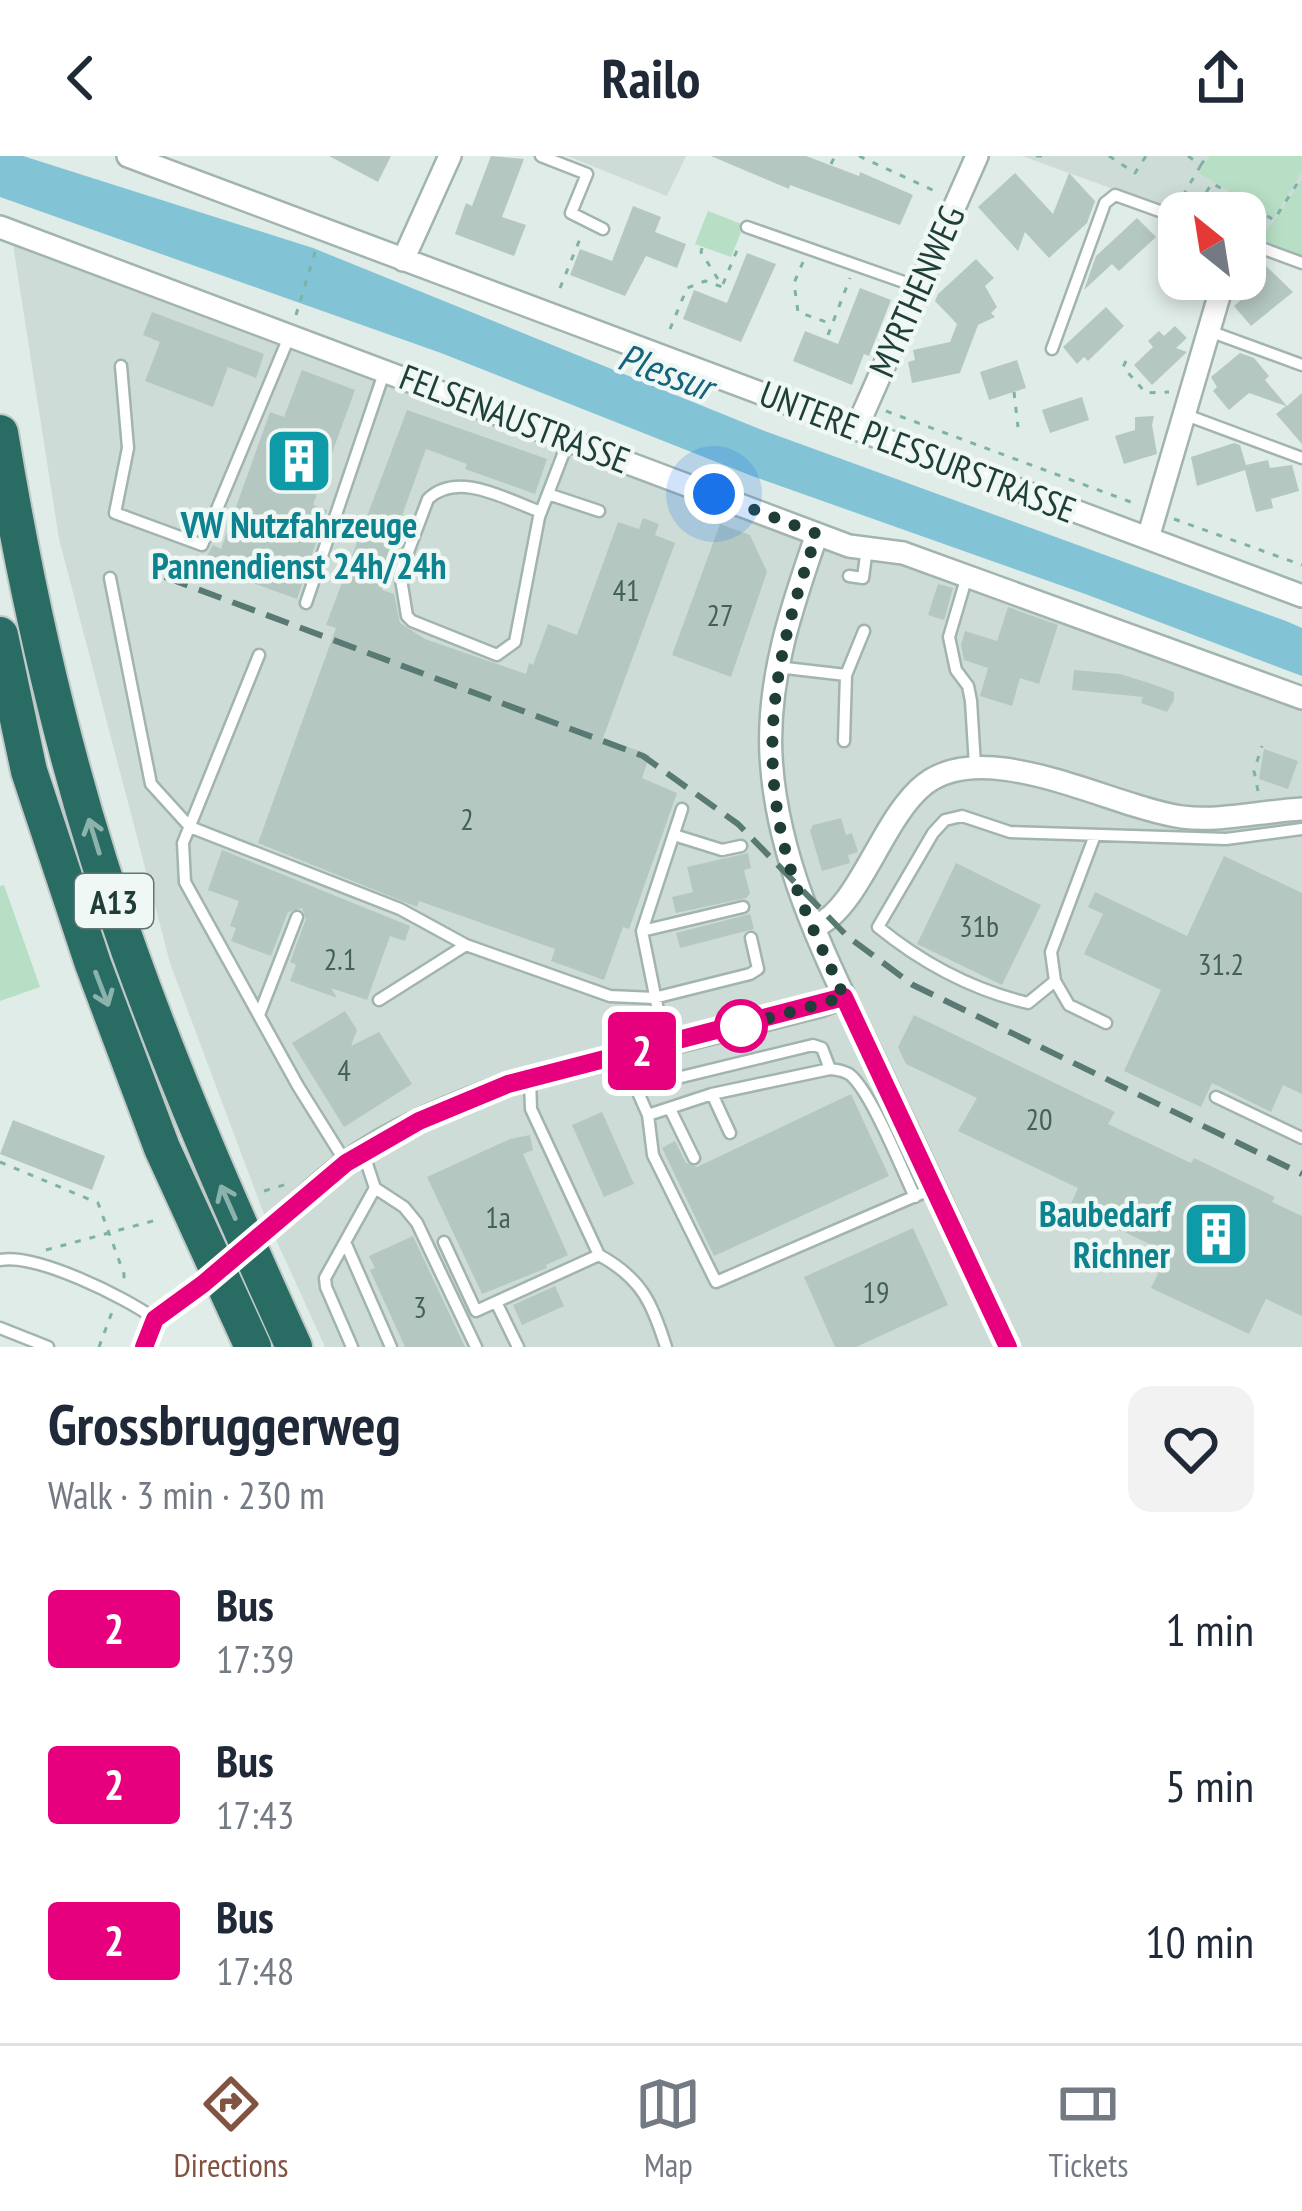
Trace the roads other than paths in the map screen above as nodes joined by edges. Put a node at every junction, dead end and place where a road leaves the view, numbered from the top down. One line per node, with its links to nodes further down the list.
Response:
1 (128, 156): 10 (street, UNTERE PLESSURSTRASSE)
2 (450, 156): 10 (street)
3 (541, 156): 8 (lane)
4 (977, 156): 12 (street, MYRTHENWEG)
5 (1158, 210): 16 (lane)
6 (0, 227): 15 (street, FELSENAUSTRASSE)
7 (747, 227): 12 (lane)
8 (603, 229)
9 (1266, 250): 11 (lane)
10 (404, 260): 21 (street, UNTERE PLESSURSTRASSE)
11 (1302, 263)
12 (918, 287): 21 (street, MYRTHENWEG)
13 (1218, 300): 14 (street)
14 (1208, 331): 17 (lane); 20 (street)
15 (290, 334): 18 (lane); 19 (street, FELSENAUSTRASSE)
16 (1052, 350)
17 (1302, 365)
18 (122, 366)
19 (385, 369): 23 (street, FELSENAUSTRASSE); 35 (lane)
20 (1186, 415): 24 (lane); 29 (street)
21 (857, 427): 29 (street, UNTERE PLESSURSTRASSE)
22 (0, 433): 90 (highway, A13, one-way to 22)
23 (569, 439): 25 (lane); 28 (street, FELSENAUSTRASSE)
24 (1302, 458)
25 (548, 494): 26 (lane); 27 (lane)
26 (541, 512): 26 (lane)
27 (599, 512)
28 (817, 534): 30 (street, FELSENAUSTRASSE); 39 (street)
29 (1148, 538): 34 (street, UNTERE PLESSURSTRASSE)
30 (867, 548): 31 (lane); 32 (street, FELSENAUSTRASSE)
31 (849, 576)
32 (967, 576): 41 (street, FELSENAUSTRASSE); 43 (lane)
33 (110, 578): 46 (lane)
34 (1302, 596)
35 (306, 603)
36 (864, 631): 40 (lane)
37 (0, 635): 89 (highway, A13, one-way to 89)
38 (259, 655): 46 (lane)
39 (777, 667): 40 (lane); 53 (street)
40 (846, 675): 42 (lane)
41 (1302, 698)
42 (844, 741)
43 (974, 765): 45 (street); 53 (street)
44 (682, 809): 48 (lane)
45 (1302, 809)
46 (190, 827): 56 (lane); 61 (lane)
47 (1302, 829): 49 (lane)
48 (674, 835): 50 (lane); 54 (lane)
49 (1095, 835): 57 (lane); 57 (lane)
50 (741, 846)
51 (743, 907): 54 (lane)
52 (297, 917): 61 (lane)
53 (814, 927): 58 (street)
54 (642, 932): 59 (lane)
55 (751, 938): 59 (lane)
56 (466, 945): 59 (lane); 60 (lane)
57 (1055, 981): 62 (lane)
58 (844, 997): 63 (street); 77 (street)
59 (654, 998): 63 (lane)
60 (379, 1000)
61 (259, 1015): 74 (lane)
62 (1106, 1023)
63 (665, 1045): 64 (street)
64 (622, 1056): 66 (street); 67 (lane)
65 (830, 1069): 67 (lane); 68 (lane); 77 (lane)
66 (530, 1079): 74 (street); 81 (lane)
67 (636, 1088): 71 (lane)
68 (712, 1094): 70 (lane); 72 (lane)
69 (1216, 1097): 73 (lane)
70 (670, 1109): 71 (lane); 75 (lane)
71 (648, 1115): 77 (lane)
72 (730, 1133)
73 (1302, 1138)
74 (354, 1157): 76 (lane); 78 (street)
75 (694, 1158)
76 (375, 1188): 80 (lane); 93 (lane)
77 (925, 1192): 96 (street)
78 (285, 1214)
79 (444, 1242): 84 (lane)
80 (344, 1243): 91 (lane); 92 (lane)
81 (599, 1256): 84 (lane); 95 (lane)
82 (0, 1260): 85 (lane)
83 (203, 1284): 85 (street)
84 (496, 1302): 94 (lane)
85 (155, 1319): 88 (street)
86 (0, 1328): 87 (lane)
87 (48, 1347)
88 (144, 1347)
89 (253, 1347)
90 (294, 1347)
91 (352, 1347)
92 (391, 1347)
93 (476, 1347)
94 (518, 1347)
95 (666, 1347)
96 (1008, 1347)

